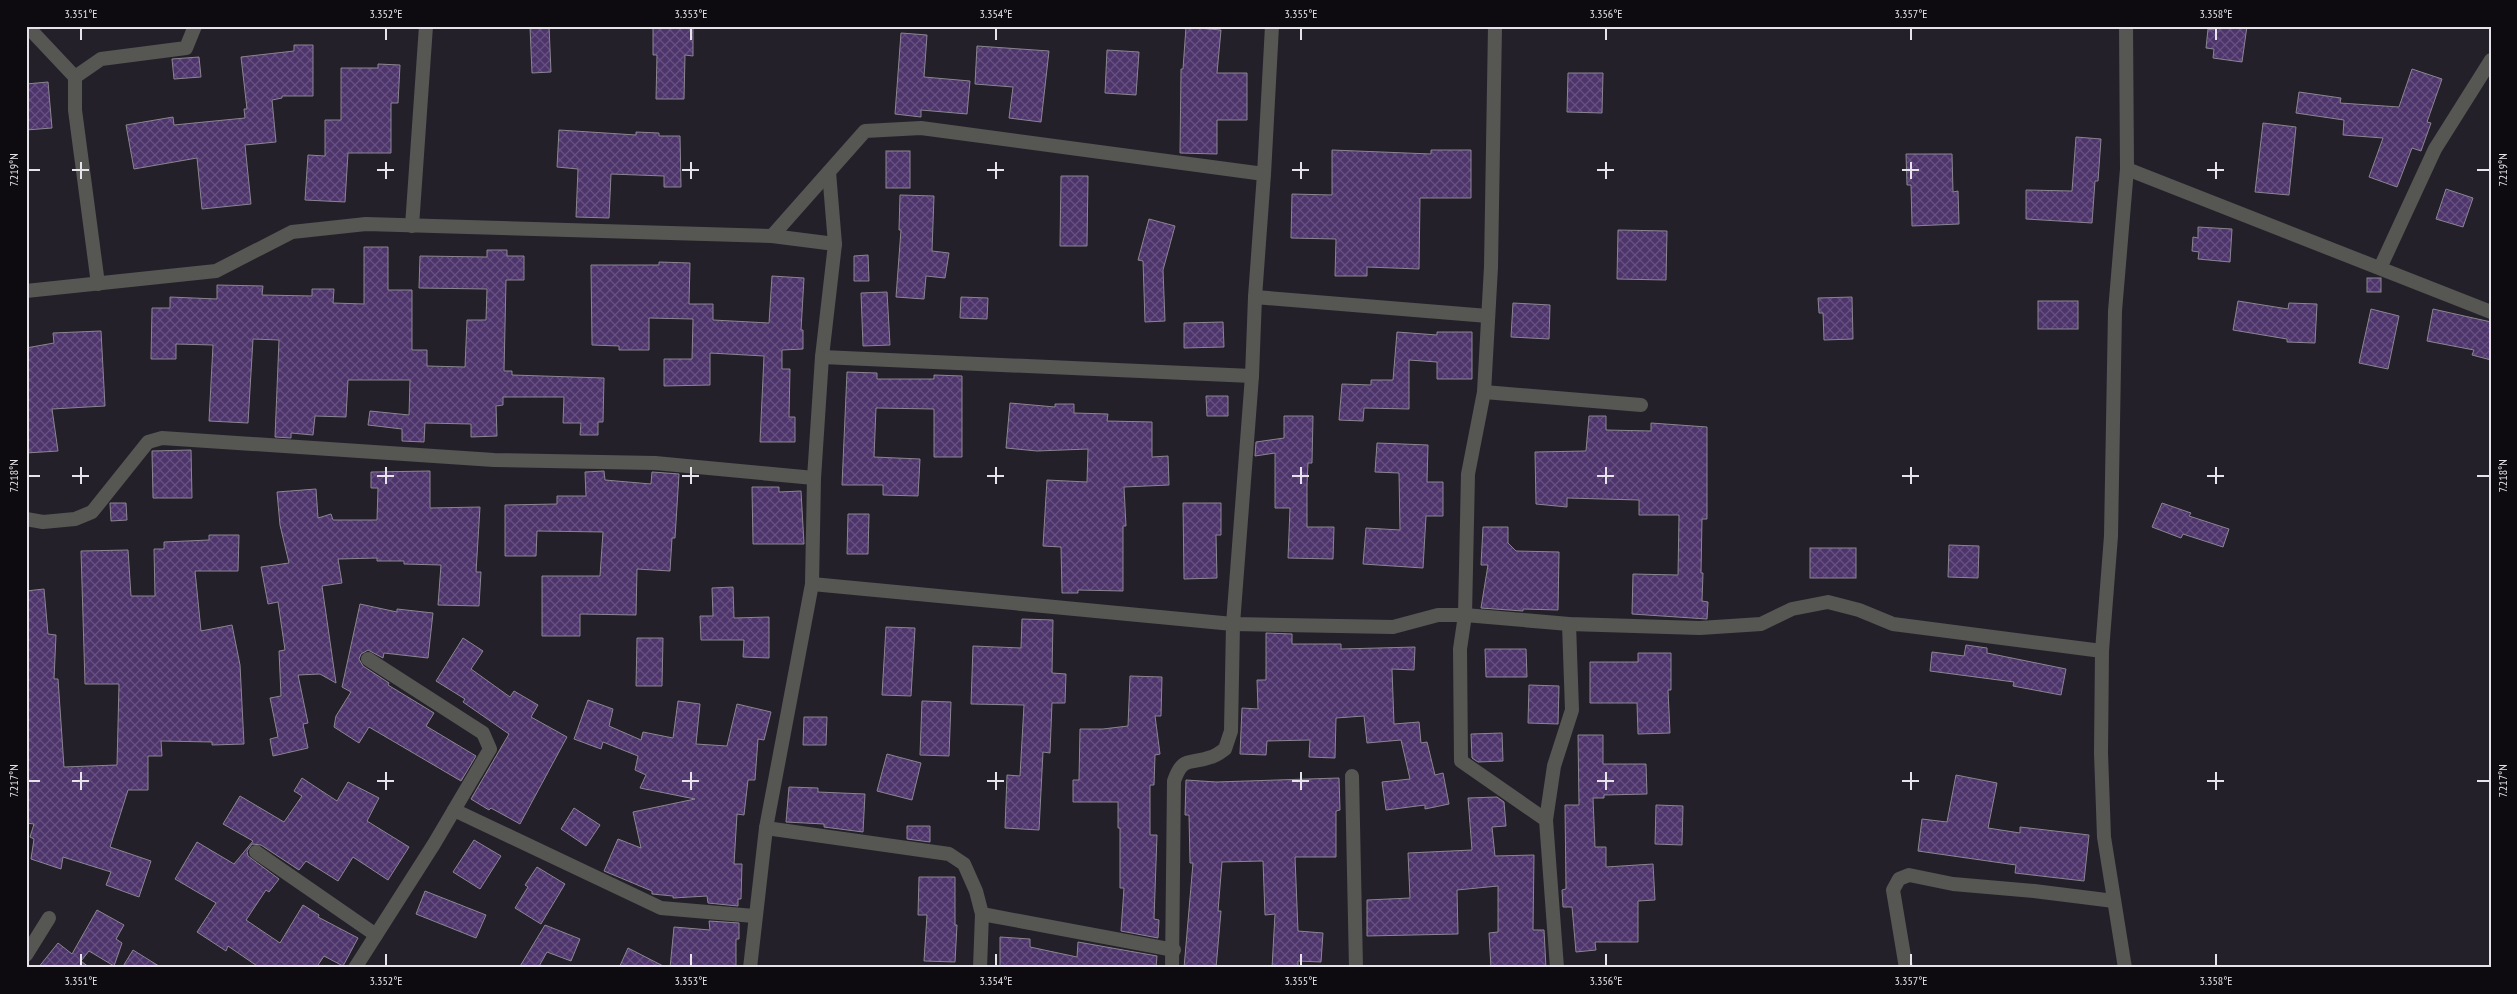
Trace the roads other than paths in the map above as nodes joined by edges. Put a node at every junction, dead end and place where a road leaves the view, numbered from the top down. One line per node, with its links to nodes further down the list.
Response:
1 (27, 26): 8 (street)
2 (195, 26): 8 (street)
3 (426, 26): 12 (street)
4 (1272, 26): 11 (street)
5 (1495, 26): 20 (street)
6 (2126, 26): 9 (street)
7 (2491, 60): 15 (street)
8 (75, 78): 16 (street)
9 (2126, 169): 15 (street); 31 (street)
10 (829, 172): 11 (street); 13 (street); 14 (street)
11 (1264, 174): 18 (street)
12 (412, 226): 13 (street); 16 (street)
13 (772, 236): 14 (street)
14 (835, 244): 21 (street)
15 (2380, 268): 19 (street)
16 (98, 284): 17 (street)
17 (26, 291)
18 (1255, 297): 20 (street); 22 (street)
19 (2491, 312)
20 (1488, 316): 23 (street)
21 (822, 357): 22 (street); 25 (street)
22 (1252, 376): 29 (street)
23 (1484, 392): 24 (street); 28 (street)
24 (1641, 404)
25 (814, 478): 26 (street); 27 (street)
26 (26, 519)
27 (812, 584): 29 (street); 36 (street)
28 (1465, 615): 29 (street); 30 (street); 35 (street)
29 (1233, 624): 43 (street)
30 (1569, 624): 31 (street); 35 (street)
31 (2102, 651): 38 (street)
32 (368, 659): 34 (street)
33 (1352, 776): 49 (street)
34 (454, 810): 40 (street); 42 (street)
35 (1546, 820): 50 (street)
36 (766, 828): 39 (street); 40 (street)
37 (256, 852): 42 (street)
38 (2114, 901): 51 (street); 52 (street)
39 (982, 914): 43 (street); 47 (street)
40 (754, 916): 46 (street)
41 (49, 918): 44 (street)
42 (376, 935): 45 (street)
43 (1174, 950): 48 (street)
44 (26, 955)
45 (355, 968)
46 (750, 968)
47 (980, 968)
48 (1172, 968)
49 (1356, 968)
50 (1557, 968)
51 (1906, 968)
52 (2125, 968)

